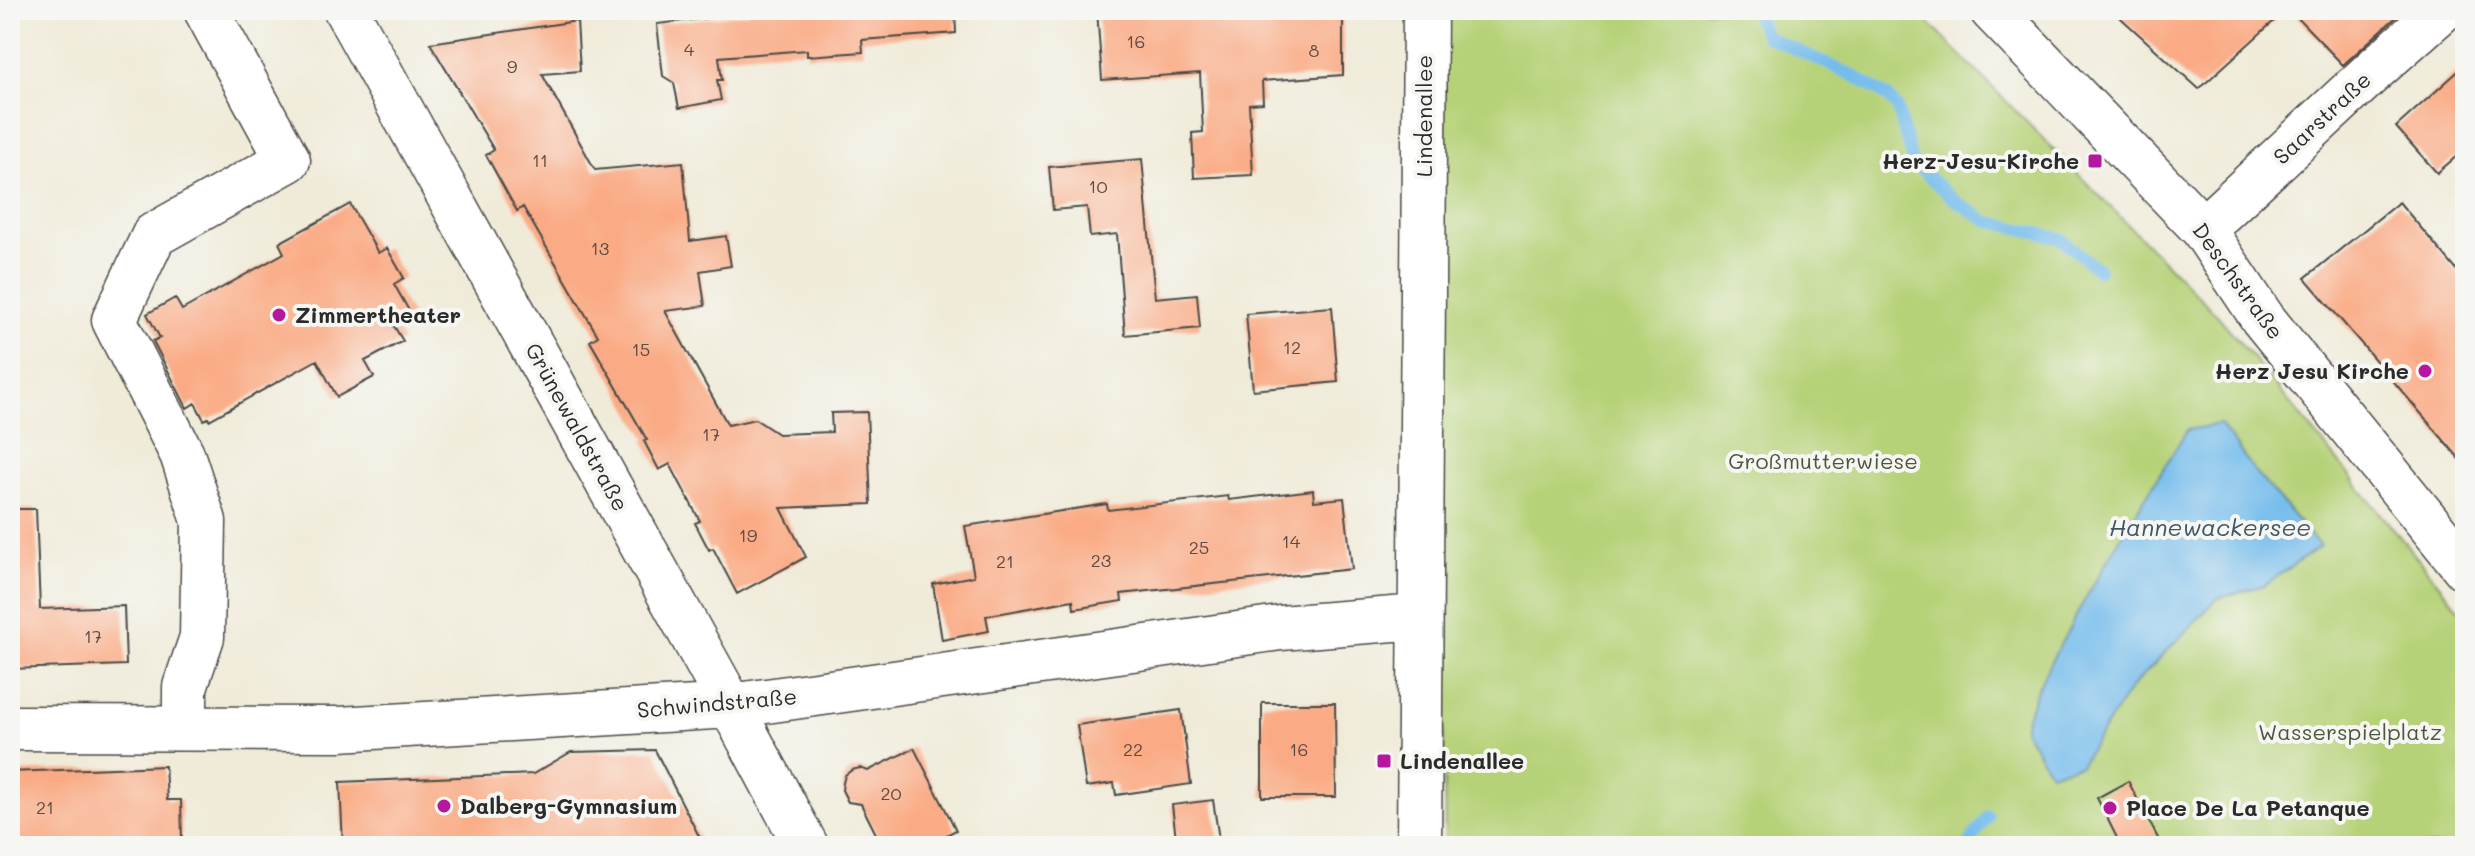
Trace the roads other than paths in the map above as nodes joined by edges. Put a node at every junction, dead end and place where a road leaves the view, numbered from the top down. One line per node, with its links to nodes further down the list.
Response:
1 (206, 10): 11 (street)
2 (346, 10): 9 (street, Grünewaldstraße)
3 (1425, 10): 8 (street, Lindenallee)
4 (1992, 10): 6 (street, Deschstraße)
5 (2442, 10): 6 (street, Saarstraße)
6 (2203, 229): 7 (street, Deschstraße)
7 (2465, 568)
8 (1419, 617): 9 (street, Schwindstraße); 13 (street, Lindenallee)
9 (731, 706): 11 (street, Schwindstraße); 12 (street, Grünewaldstraße)
10 (10, 728): 11 (street, Schwindstraße)
11 (185, 728)
12 (806, 846)
13 (1419, 846)

